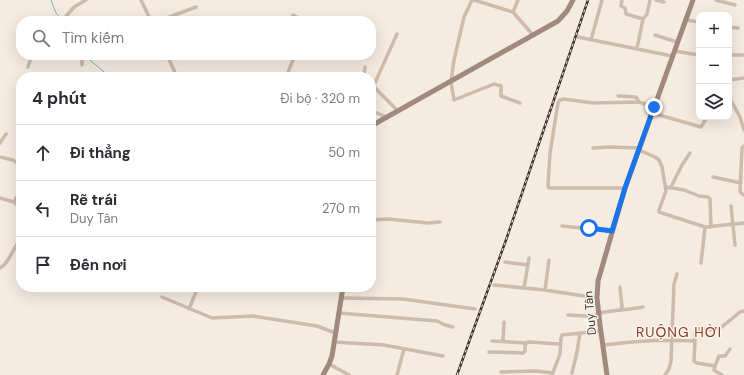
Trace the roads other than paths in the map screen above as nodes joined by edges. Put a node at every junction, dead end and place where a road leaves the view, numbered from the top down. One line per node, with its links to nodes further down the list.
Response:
1 (86, 0): 16 (street)
2 (141, 0): 17 (street)
3 (473, 0): 15 (street); 48 (street)
4 (518, 0): 15 (street)
5 (602, 0): 28 (street)
6 (622, 0): 19 (street)
7 (650, 0): 19 (street)
8 (656, 0): 12 (street)
9 (693, 0): 20 (street, Duy Tân)
10 (716, 0): 13 (street)
11 (572, 1): 25 (street)
12 (664, 2)
13 (735, 5)
14 (196, 6): 18 (street)
15 (513, 12): 25 (street)
16 (66, 16)
17 (149, 16)
18 (171, 16)
19 (643, 19): 30 (street)
20 (685, 20): 21 (street); 29 (street, Duy Tân)
21 (696, 22)
22 (732, 27): 23 (street)
23 (738, 28)
24 (397, 34): 47 (street)
25 (533, 35): 48 (street)
26 (655, 36): 29 (street)
27 (578, 37): 28 (street)
28 (591, 40): 30 (street)
29 (677, 42): 31 (street, Duy Tân)
30 (637, 48): 31 (street)
31 (673, 53): 32 (street); 54 (street, Duy Tân)
32 (696, 55)
33 (732, 55): 34 (street)
34 (744, 55)
35 (30, 60): 40 (street)
36 (82, 60): 39 (street)
37 (169, 60): 42 (street)
38 (293, 60): 43 (street)
39 (82, 65)
40 (28, 67)
41 (365, 67): 44 (street)
42 (175, 72)
43 (288, 72)
44 (364, 72)
45 (744, 78): 46 (street)
46 (732, 80)
47 (376, 81)
48 (451, 82): 52 (street); 55 (street)
49 (376, 89): 55 (street)
50 (618, 96): 51 (street)
51 (639, 102): 54 (street); 73 (street)
52 (520, 103)
53 (732, 103): 61 (street)
54 (654, 107): 57 (street, Duy Tân)
55 (398, 111): 58 (street)
56 (376, 113): 58 (street)
57 (652, 113): 59 (street); 66 (street, Duy Tân)
58 (386, 117): 60 (street)
59 (705, 120)
60 (376, 123)
61 (744, 130)
62 (6, 134): 63 (street)
63 (0, 143)
64 (744, 146): 71 (street)
65 (593, 148): 66 (street)
66 (639, 149): 72 (street); 73 (street, Duy Tân)
67 (690, 153): 74 (street)
68 (0, 157): 69 (street)
69 (16, 162)
70 (713, 177): 71 (street)
71 (742, 181): 75 (street)
72 (666, 187): 74 (street); 85 (street)
73 (625, 188): 87 (street, Duy Tân)
74 (671, 188): 86 (street)
75 (744, 195)
76 (0, 198): 78 (street)
77 (16, 198): 78 (street)
78 (14, 202)
79 (730, 206): 83 (street)
80 (376, 220): 81 (street)
81 (440, 222)
82 (744, 223): 83 (street)
83 (732, 224): 86 (street); 89 (street)
84 (562, 226): 87 (street)
85 (705, 227): 86 (street); 93 (street)
86 (711, 227)
87 (612, 231): 105 (street, Duy Tân)
88 (16, 245): 95 (street)
89 (736, 245)
90 (530, 258): 94 (street)
91 (550, 260): 100 (street)
92 (504, 262): 94 (street)
93 (701, 263)
94 (528, 265): 99 (street)
95 (0, 268)
96 (677, 274): 119 (street)
97 (494, 285): 99 (street)
98 (620, 287): 109 (street)
99 (524, 288): 100 (street)
100 (545, 290): 105 (street)
101 (196, 292): 107 (street)
102 (343, 292): 104 (street)
103 (162, 297): 107 (street)
104 (342, 298): 108 (street); 111 (street)
105 (597, 298): 112 (street, Duy Tân)
106 (643, 307): 109 (street)
107 (189, 309): 117 (street)
108 (475, 309)
109 (620, 310): 112 (street)
110 (744, 311): 122 (street)
111 (339, 313): 115 (street); 117 (street)
112 (600, 314): 113 (street); 116 (street, Duy Tân)
113 (568, 315)
114 (504, 322): 121 (street)
115 (453, 326)
116 (601, 331): 118 (street); 126 (street, Duy Tân)
117 (335, 333): 123 (street)
118 (580, 333): 125 (street); 134 (street)
119 (672, 340): 122 (street); 126 (street); 140 (street)
120 (492, 341): 121 (street)
121 (503, 341): 124 (street)
122 (694, 341): 132 (street)
123 (334, 342): 127 (street); 131 (street)
124 (526, 343): 125 (street); 129 (street)
125 (560, 344): 135 (street)
126 (604, 344): 139 (street, Duy Tân)
127 (404, 349): 130 (street); 138 (street)
128 (730, 349): 132 (street)
129 (489, 352)
130 (443, 356)
131 (329, 364): 136 (street); 137 (street)
132 (714, 366): 141 (street)
133 (501, 372): 135 (street)
134 (572, 372)
135 (552, 374)
136 (323, 375)
137 (349, 375)
138 (397, 375)
139 (608, 375)
140 (665, 375)
141 (722, 375)

